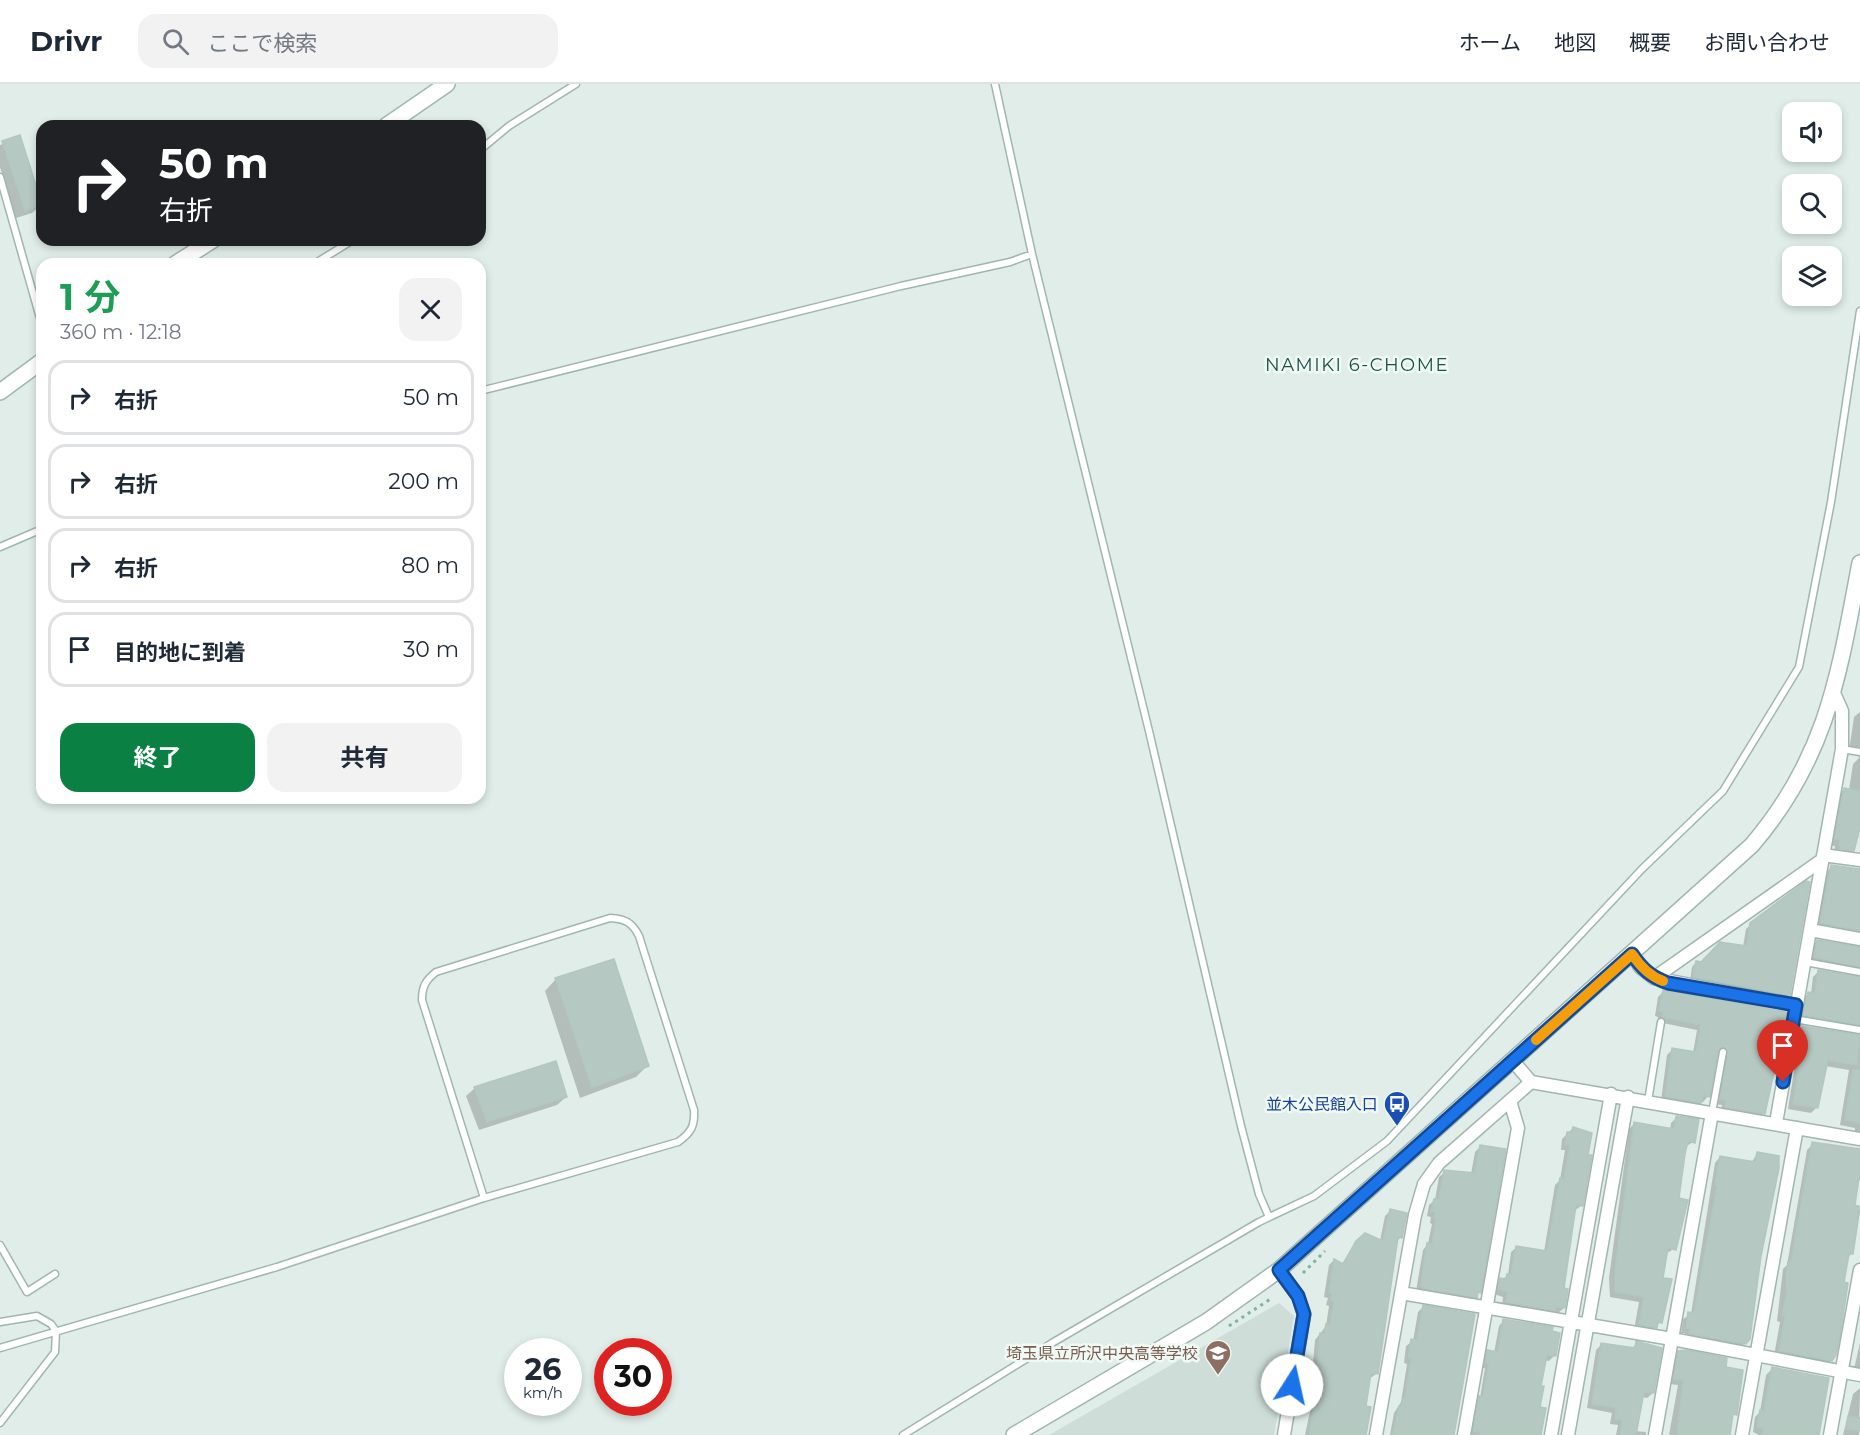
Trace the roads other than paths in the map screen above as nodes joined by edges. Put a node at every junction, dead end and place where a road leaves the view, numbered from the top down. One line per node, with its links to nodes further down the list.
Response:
1 (447, 84): 4 (street)
2 (576, 84): 5 (lane)
3 (995, 84): 9 (lane)
4 (395, 120)
5 (486, 145)
6 (0, 177): 12 (lane)
7 (204, 246): 10 (street)
8 (343, 246): 11 (lane)
9 (1032, 254): 15 (lane); 48 (lane)
10 (184, 258)
11 (324, 258)
12 (36, 304)
13 (1860, 310): 48 (lane)
14 (36, 365): 16 (street)
15 (486, 390)
16 (0, 392)
17 (36, 532): 18 (lane)
18 (0, 547)
19 (1860, 562): 20 (street)
20 (1858, 582): 21 (street)
21 (1834, 693): 22 (street); 28 (street)
22 (1842, 749): 23 (lane); 24 (street)
23 (1860, 752)
24 (1822, 857): 25 (street); 26 (street); 31 (street)
25 (1860, 860)
26 (1810, 930): 27 (street); 29 (street)
27 (1860, 939)
28 (1632, 954): 31 (street); 37 (street)
29 (1804, 962): 30 (lane); 32 (street)
30 (1860, 972)
31 (1654, 978): 32 (street)
32 (1796, 1005): 33 (street)
33 (1794, 1020): 35 (lane); 44 (street)
34 (1661, 1022): 42 (lane)
35 (1860, 1030)
36 (1723, 1052): 43 (lane)
37 (1513, 1061): 38 (street); 50 (street)
38 (1530, 1082): 39 (street); 41 (street)
39 (1611, 1094): 40 (street); 56 (street)
40 (1628, 1097): 42 (street); 57 (street)
41 (1510, 1101): 53 (street); 54 (street)
42 (1648, 1101): 43 (street)
43 (1712, 1113): 44 (street); 59 (street)
44 (1776, 1123): 45 (street)
45 (1797, 1128): 46 (street); 61 (street)
46 (1860, 1139)
47 (484, 1198): 47 (lane); 58 (lane)
48 (1269, 1216): 65 (lane)
49 (0, 1245): 52 (lane)
50 (1279, 1270): 66 (street); 67 (street)
51 (1860, 1270): 62 (street)
52 (55, 1274)
53 (1401, 1293): 54 (street); 68 (street)
54 (1487, 1308): 56 (street); 69 (street)
55 (0, 1322): 58 (lane)
56 (1572, 1322): 57 (street); 70 (street)
57 (1587, 1325): 59 (street); 71 (street)
58 (56, 1331): 60 (lane); 64 (lane)
59 (1672, 1339): 61 (street); 72 (street)
60 (0, 1348)
61 (1756, 1355): 62 (street); 73 (street)
62 (1841, 1372): 63 (street); 74 (street)
63 (1860, 1375)
64 (0, 1423)
65 (903, 1435)
66 (1014, 1435)
67 (1284, 1435)
68 (1376, 1435)
69 (1464, 1435)
70 (1551, 1435)
71 (1568, 1435)
72 (1655, 1435)
73 (1742, 1435)
74 (1830, 1435)

